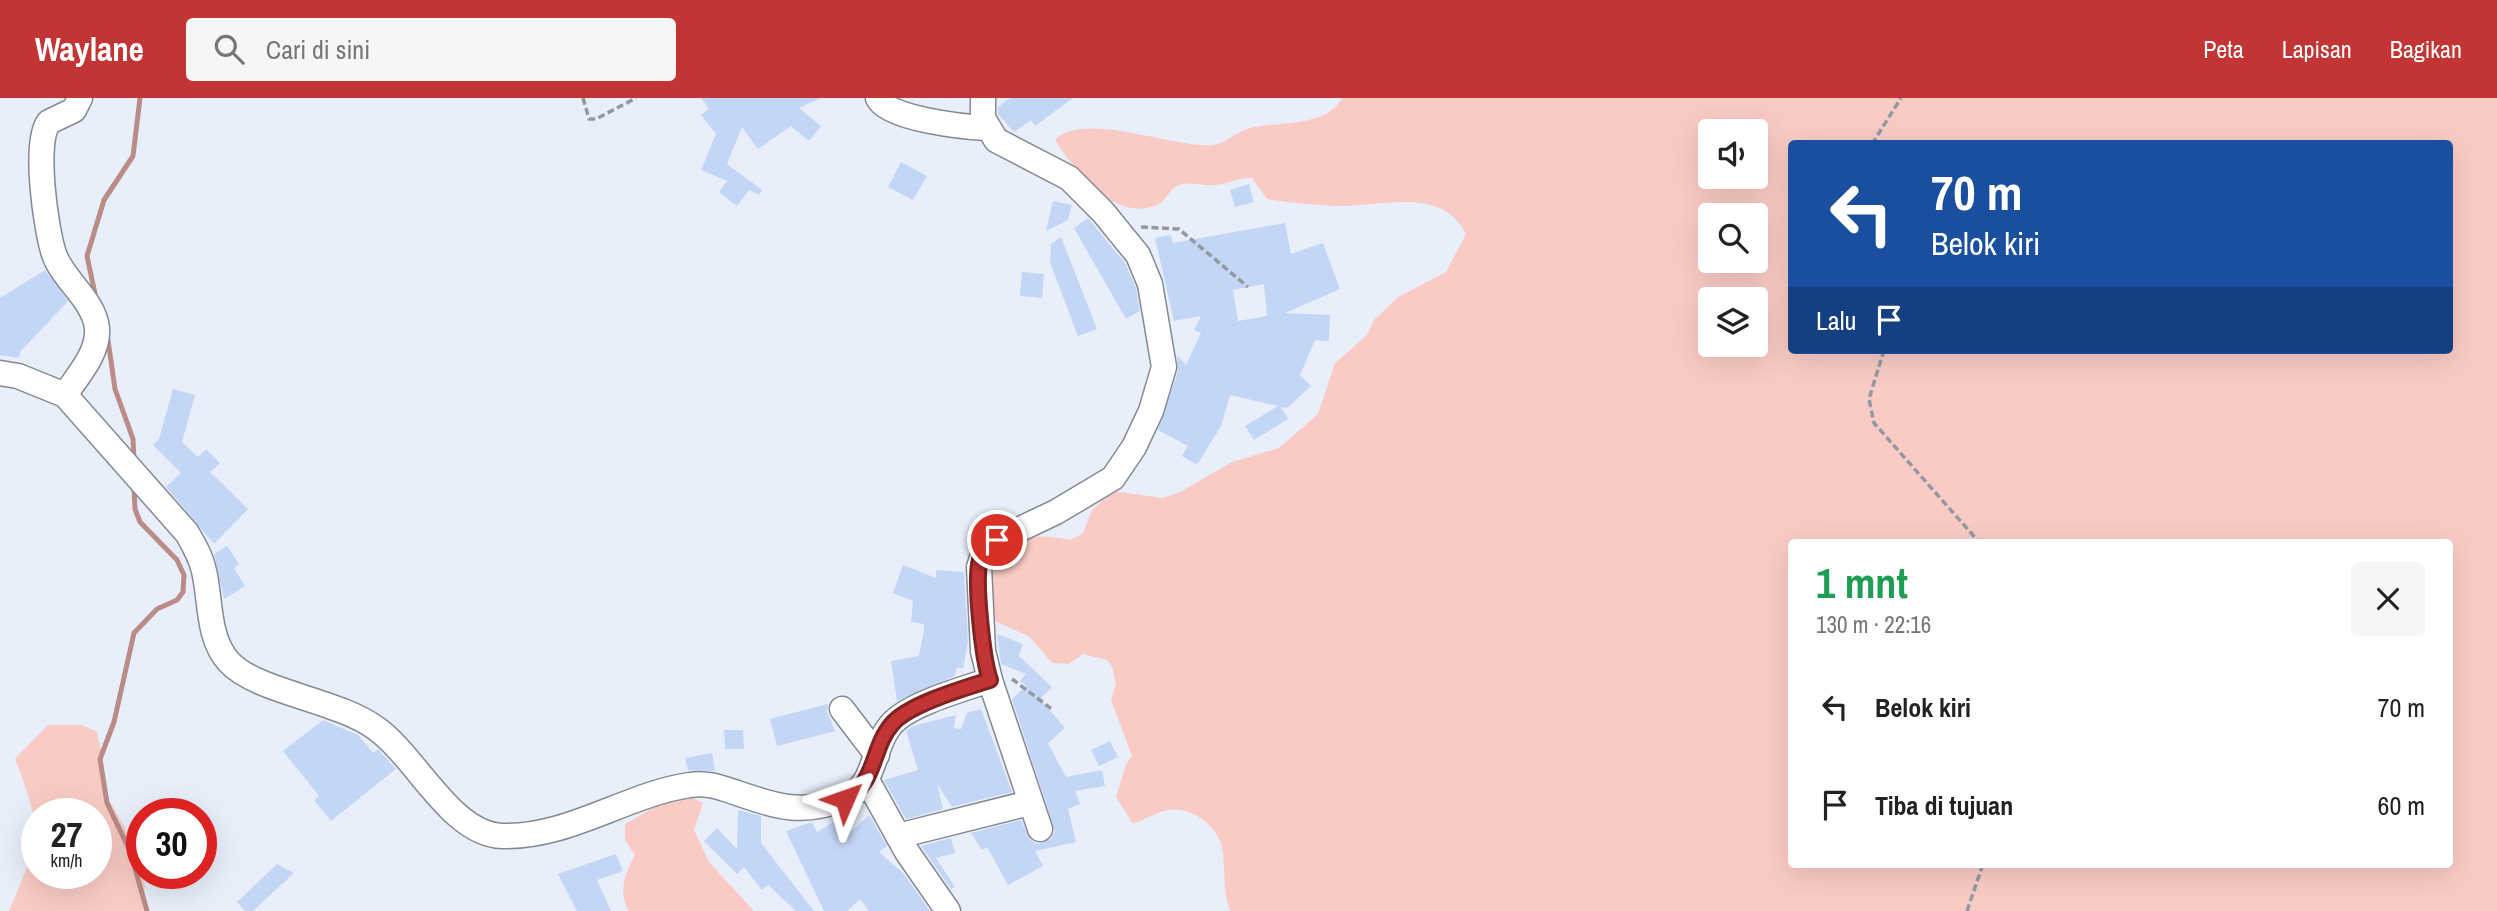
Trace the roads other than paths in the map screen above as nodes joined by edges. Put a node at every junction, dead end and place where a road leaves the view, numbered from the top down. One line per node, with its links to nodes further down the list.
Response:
1 (80, 98): 6 (street)
2 (878, 98): 4 (street)
3 (983, 98): 4 (street)
4 (987, 128): 7 (street)
5 (0, 373): 6 (street)
6 (65, 395): 10 (street)
7 (987, 671): 9 (street); 11 (street)
8 (842, 709): 9 (street)
9 (877, 755): 10 (street)
10 (867, 780): 13 (street)
11 (1029, 803): 12 (street); 13 (street)
12 (1040, 830)
13 (898, 835): 14 (street)
14 (948, 911)

